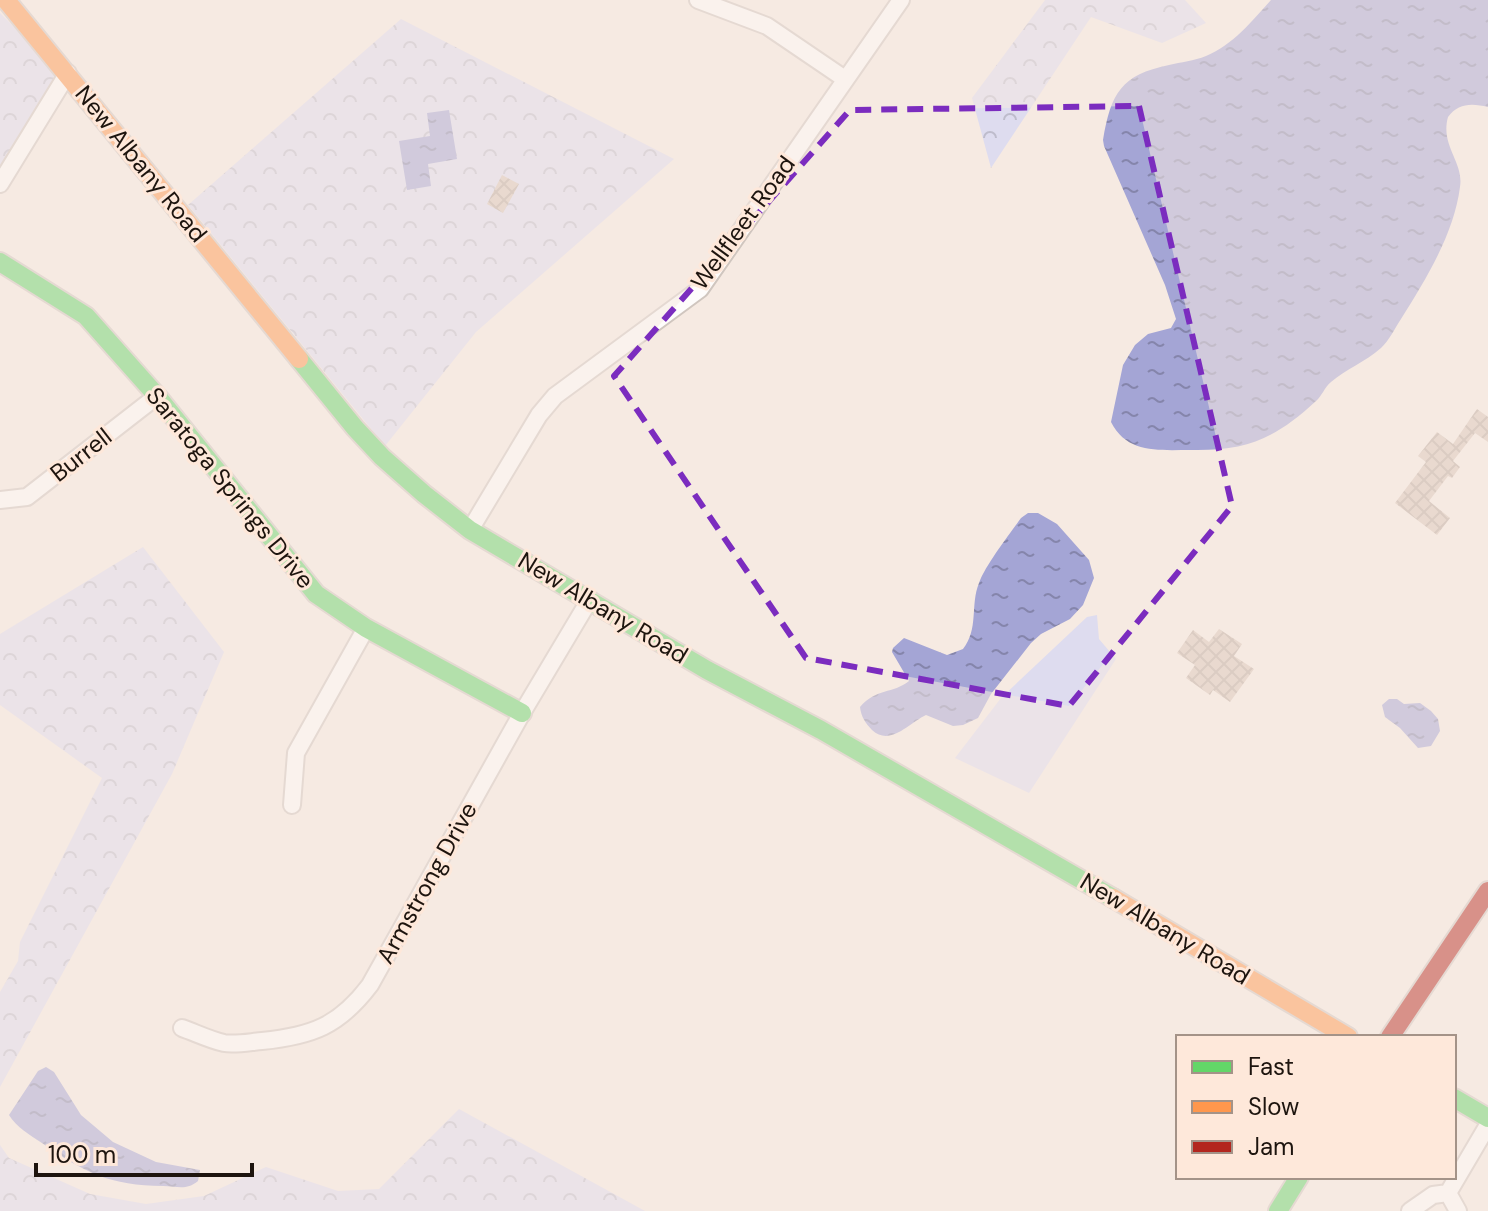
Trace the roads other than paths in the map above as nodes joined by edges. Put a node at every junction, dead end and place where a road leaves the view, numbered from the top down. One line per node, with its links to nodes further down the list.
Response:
1 (6, 0): 4 (street, New Albany Road)
2 (698, 0): 5 (street)
3 (901, 0): 5 (street, Wellfleet Road)
4 (68, 73): 6 (street); 10 (street, New Albany Road)
5 (845, 79): 10 (street, Wellfleet Road)
6 (0, 184)
7 (0, 262): 8 (street, Saratoga Springs Drive)
8 (157, 396): 9 (street, Burrell); 12 (street, Saratoga Springs Drive)
9 (0, 500)
10 (470, 530): 11 (street, New Albany Road)
11 (590, 599): 13 (street, Armstrong Drive); 17 (street, New Albany Road)
12 (366, 628): 13 (street, Saratoga Springs Drive); 14 (street)
13 (522, 713): 16 (street, Armstrong Drive)
14 (292, 805)
15 (1488, 891): 18 (street)
16 (182, 1028)
17 (1345, 1035)
18 (1391, 1035)
19 (1456, 1099): 20 (street)
20 (1488, 1118)
21 (1488, 1125): 23 (street)
22 (1298, 1179): 24 (street)
23 (1448, 1193): 25 (street); 26 (street)
24 (1278, 1211)
25 (1410, 1211)
26 (1458, 1211)

